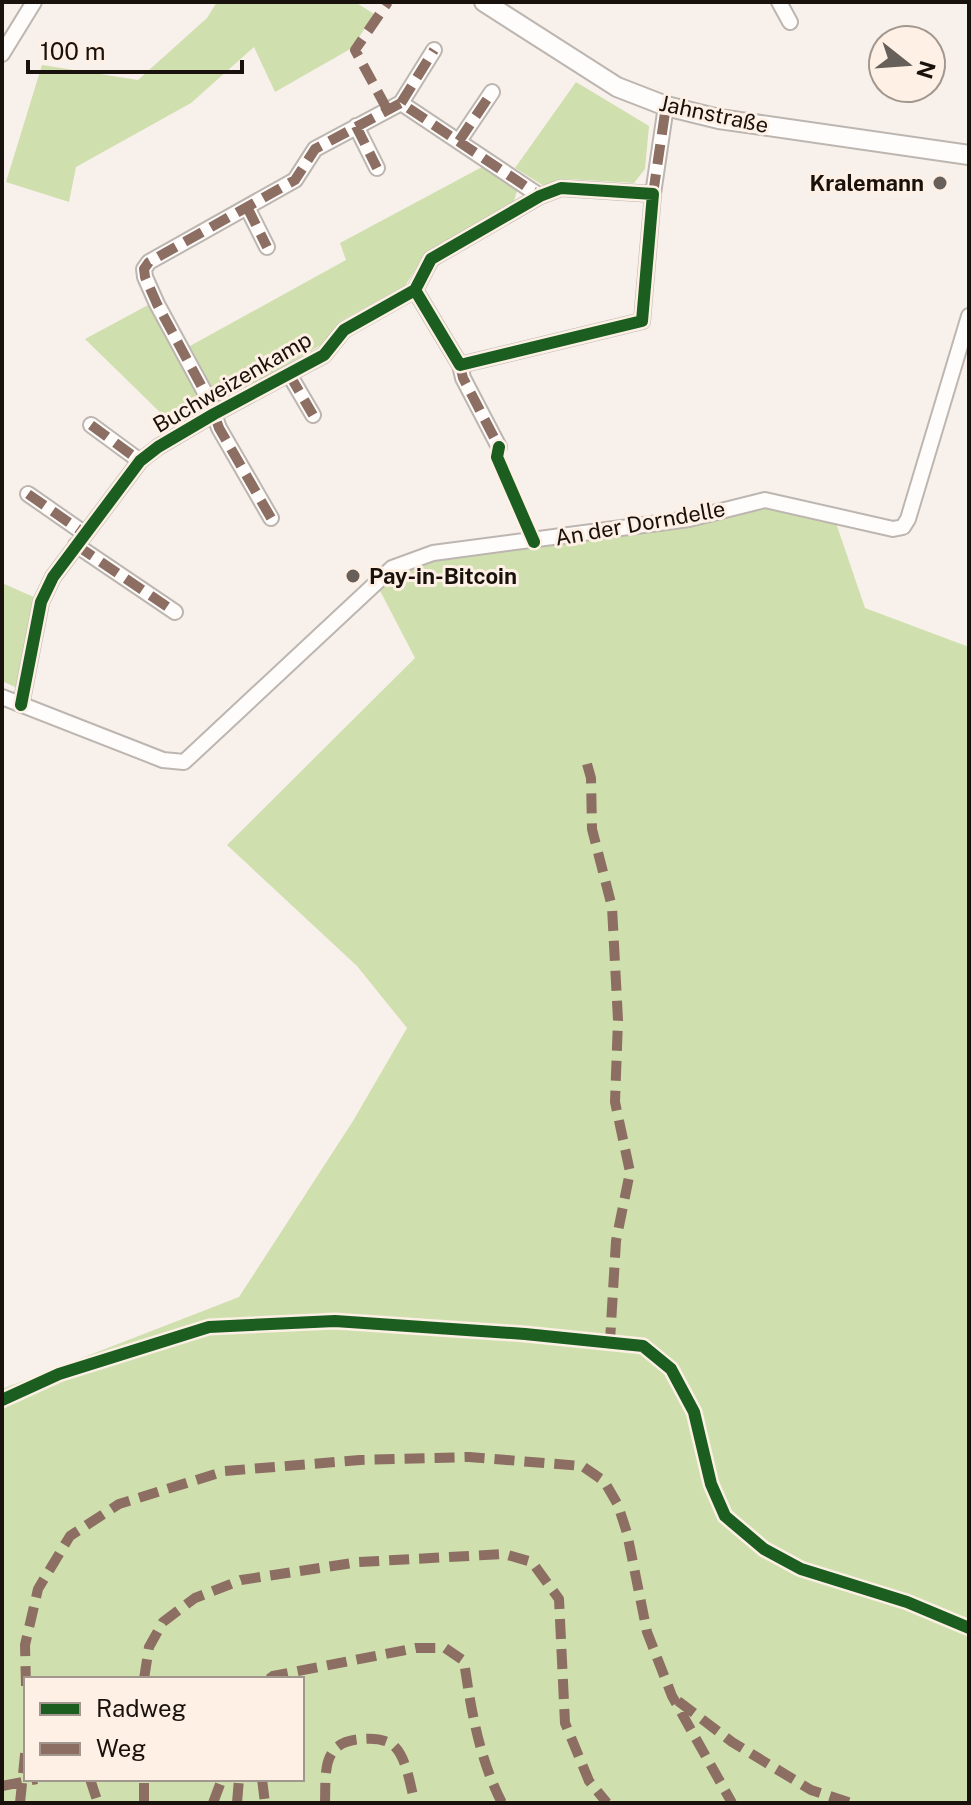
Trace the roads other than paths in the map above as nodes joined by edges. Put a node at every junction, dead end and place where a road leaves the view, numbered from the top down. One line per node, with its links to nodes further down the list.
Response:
1 (34, 2): 6 (street)
2 (484, 2): 9 (main road, Jahnstraße)
3 (779, 2): 4 (street)
4 (790, 22)
5 (434, 50): 8 (street)
6 (2, 54)
7 (492, 92): 11 (street)
8 (401, 103): 10 (street, Buchweizenkamp); 11 (street)
9 (666, 106): 12 (main road, Jahnstraße); 14 (street)
10 (356, 126): 13 (street); 16 (street, Buchweizenkamp)
11 (459, 141): 15 (street)
12 (969, 155)
13 (377, 168)
14 (653, 194): 15 (street, Buchweizenkamp); 20 (street)
15 (540, 196): 18 (street, Buchweizenkamp)
16 (247, 207): 17 (street); 22 (street, Buchweizenkamp)
17 (267, 247)
18 (415, 290): 20 (street); 21 (street, Buchweizenkamp)
19 (969, 316): 32 (street, An der Dorndelle)
20 (460, 365): 25 (street)
21 (289, 374): 22 (street, Buchweizenkamp); 23 (street, Buchweizenkamp)
22 (214, 414): 26 (street, Buchweizenkamp); 28 (street, Buchweizenkamp)
23 (313, 415)
24 (91, 425): 26 (street, Buchweizenkamp)
25 (499, 447)
26 (140, 461): 29 (street, Buchweizenkamp)
27 (28, 494): 29 (street)
28 (271, 518)
29 (80, 539): 30 (street); 32 (street, Buchweizenkamp)
30 (175, 612)
31 (2, 697): 32 (street, An der Dorndelle)
32 (21, 705)

